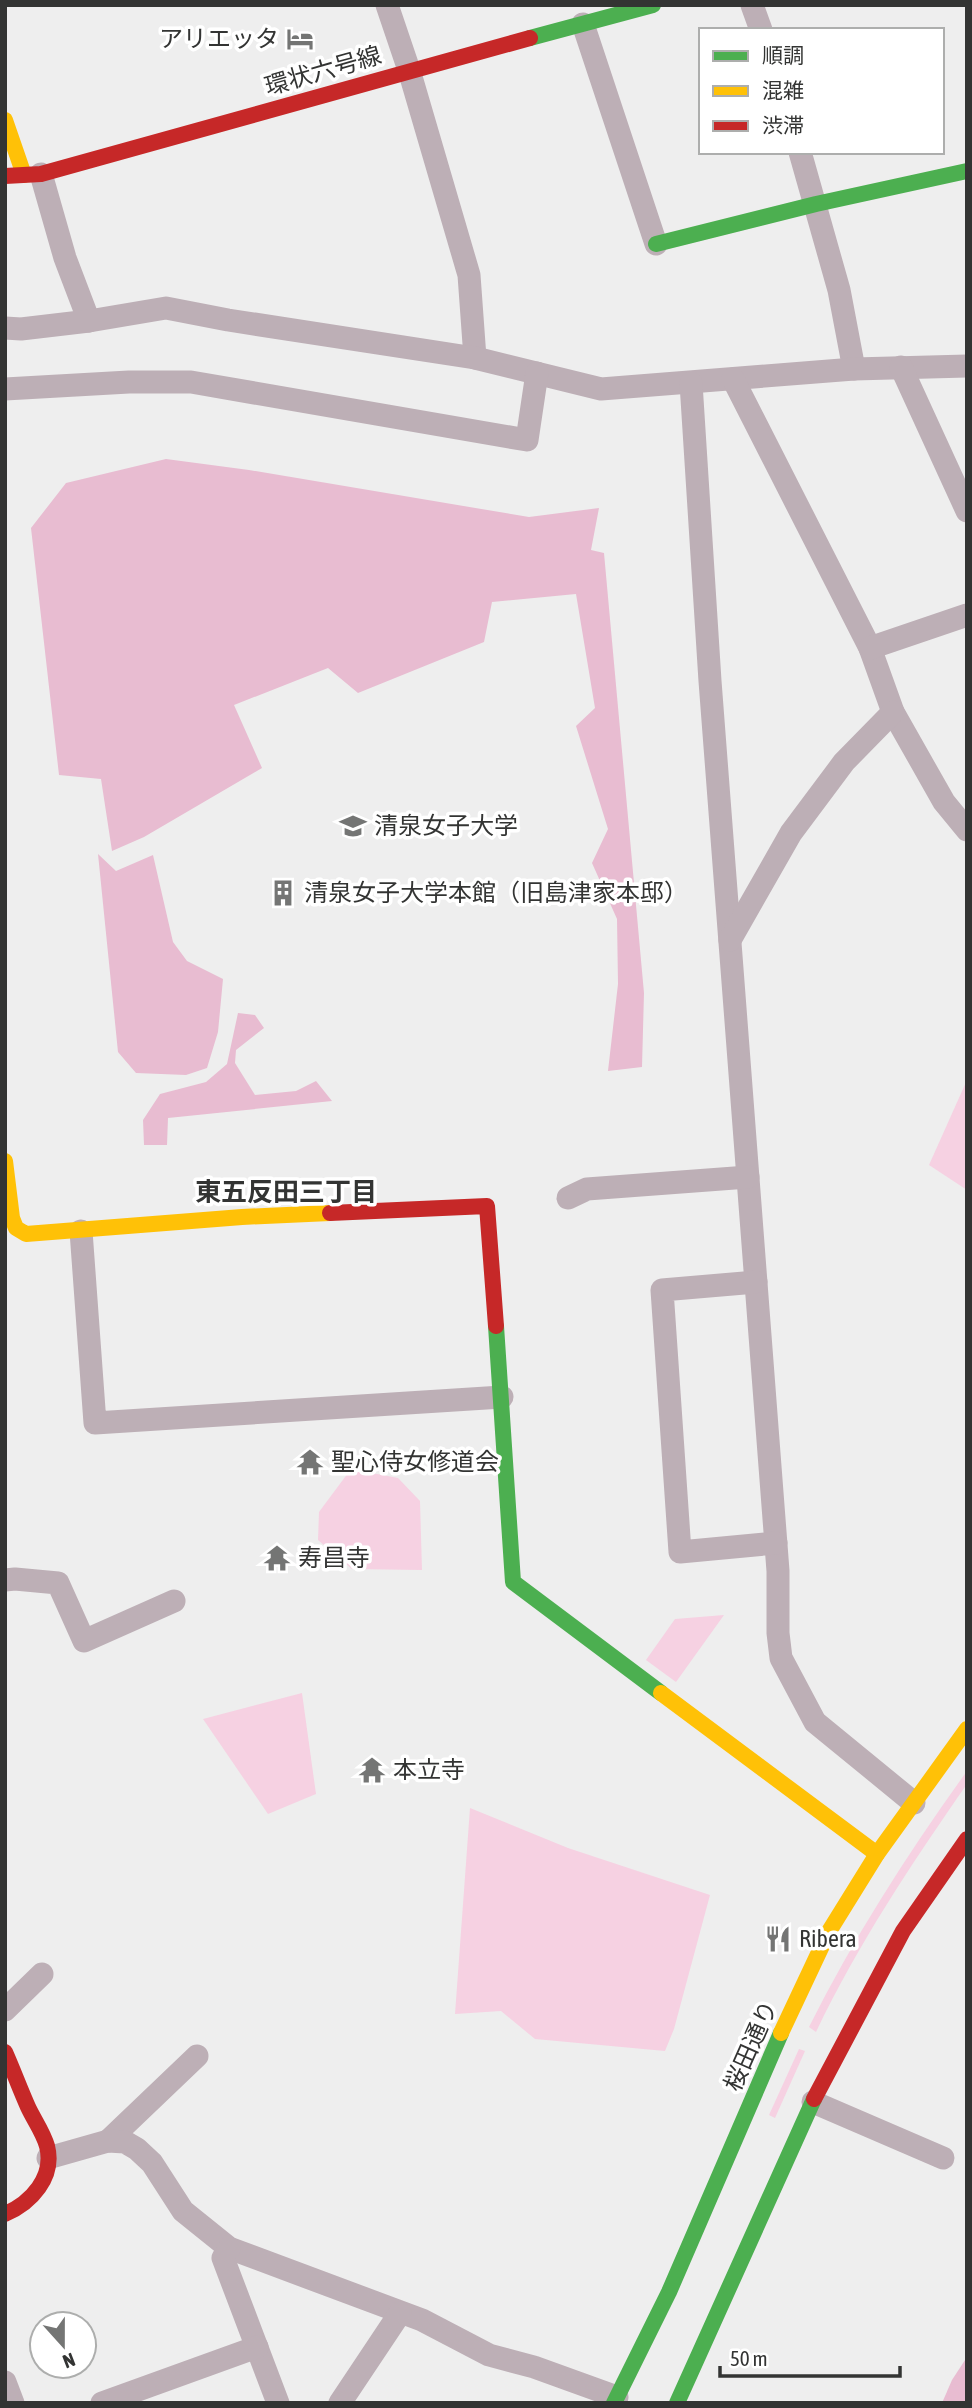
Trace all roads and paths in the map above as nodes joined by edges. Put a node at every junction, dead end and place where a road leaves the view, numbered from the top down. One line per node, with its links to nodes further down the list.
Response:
1 (387, 5): 6 (street)
2 (653, 5): 4 (main road, 環状六号線)
3 (752, 5): 5 (street)
4 (583, 24): 6 (main road, 環状六号線); 13 (street)
5 (760, 28)
6 (410, 71): 10 (main road, 環状六号線); 16 (street)
7 (5, 120): 10 (main road)
8 (801, 154): 12 (street)
9 (967, 171): 12 (main road)
10 (32, 175): 11 (main road, 環状六号線); 14 (street)
11 (5, 176)
12 (816, 204): 13 (main road); 19 (street)
13 (656, 244)
14 (89, 321): 15 (street); 16 (street)
15 (5, 328)
16 (475, 358): 20 (street)
17 (967, 366): 18 (street)
18 (901, 368): 19 (street); 24 (street)
19 (854, 369): 21 (street)
20 (537, 373): 22 (street); 23 (street)
21 (733, 379): 22 (street); 26 (street)
22 (691, 383): 29 (street)
23 (5, 389)
24 (967, 511)
25 (967, 615): 26 (street)
26 (870, 648): 27 (street)
27 (893, 712): 28 (street); 29 (street)
28 (967, 830)
29 (730, 940): 31 (street)
30 (5, 1161): 34 (main road)
31 (748, 1177): 32 (street); 35 (street)
32 (568, 1198)
33 (81, 1231): 34 (main road); 36 (main road); 36 (street)
34 (16, 1236)
35 (756, 1282): 37 (street); 37 (street)
36 (502, 1396): 43 (main road)
37 (776, 1543): 41 (street)
38 (5, 1580): 39 (street)
39 (174, 1601)
40 (967, 1729): 41 (main road, 桜田通り)
41 (914, 1803): 43 (main road, 桜田通り)
42 (967, 1839): 48 (main road)
43 (877, 1854): 57 (main road, 桜田通り)
44 (42, 1974): 45 (street)
45 (5, 2010)
46 (5, 2052): 50 (main road)
47 (197, 2056): 49 (street)
48 (813, 2102): 51 (street); 62 (main road)
49 (108, 2140): 50 (street); 53 (street)
50 (48, 2158): 52 (main road)
51 (943, 2158)
52 (5, 2214)
53 (229, 2248): 54 (street); 55 (street)
54 (400, 2313): 57 (street); 61 (street)
55 (257, 2347): 59 (street); 60 (street)
56 (5, 2382): 58 (street)
57 (616, 2400)
58 (13, 2403)
59 (102, 2403)
60 (278, 2403)
61 (340, 2403)
62 (677, 2403)

